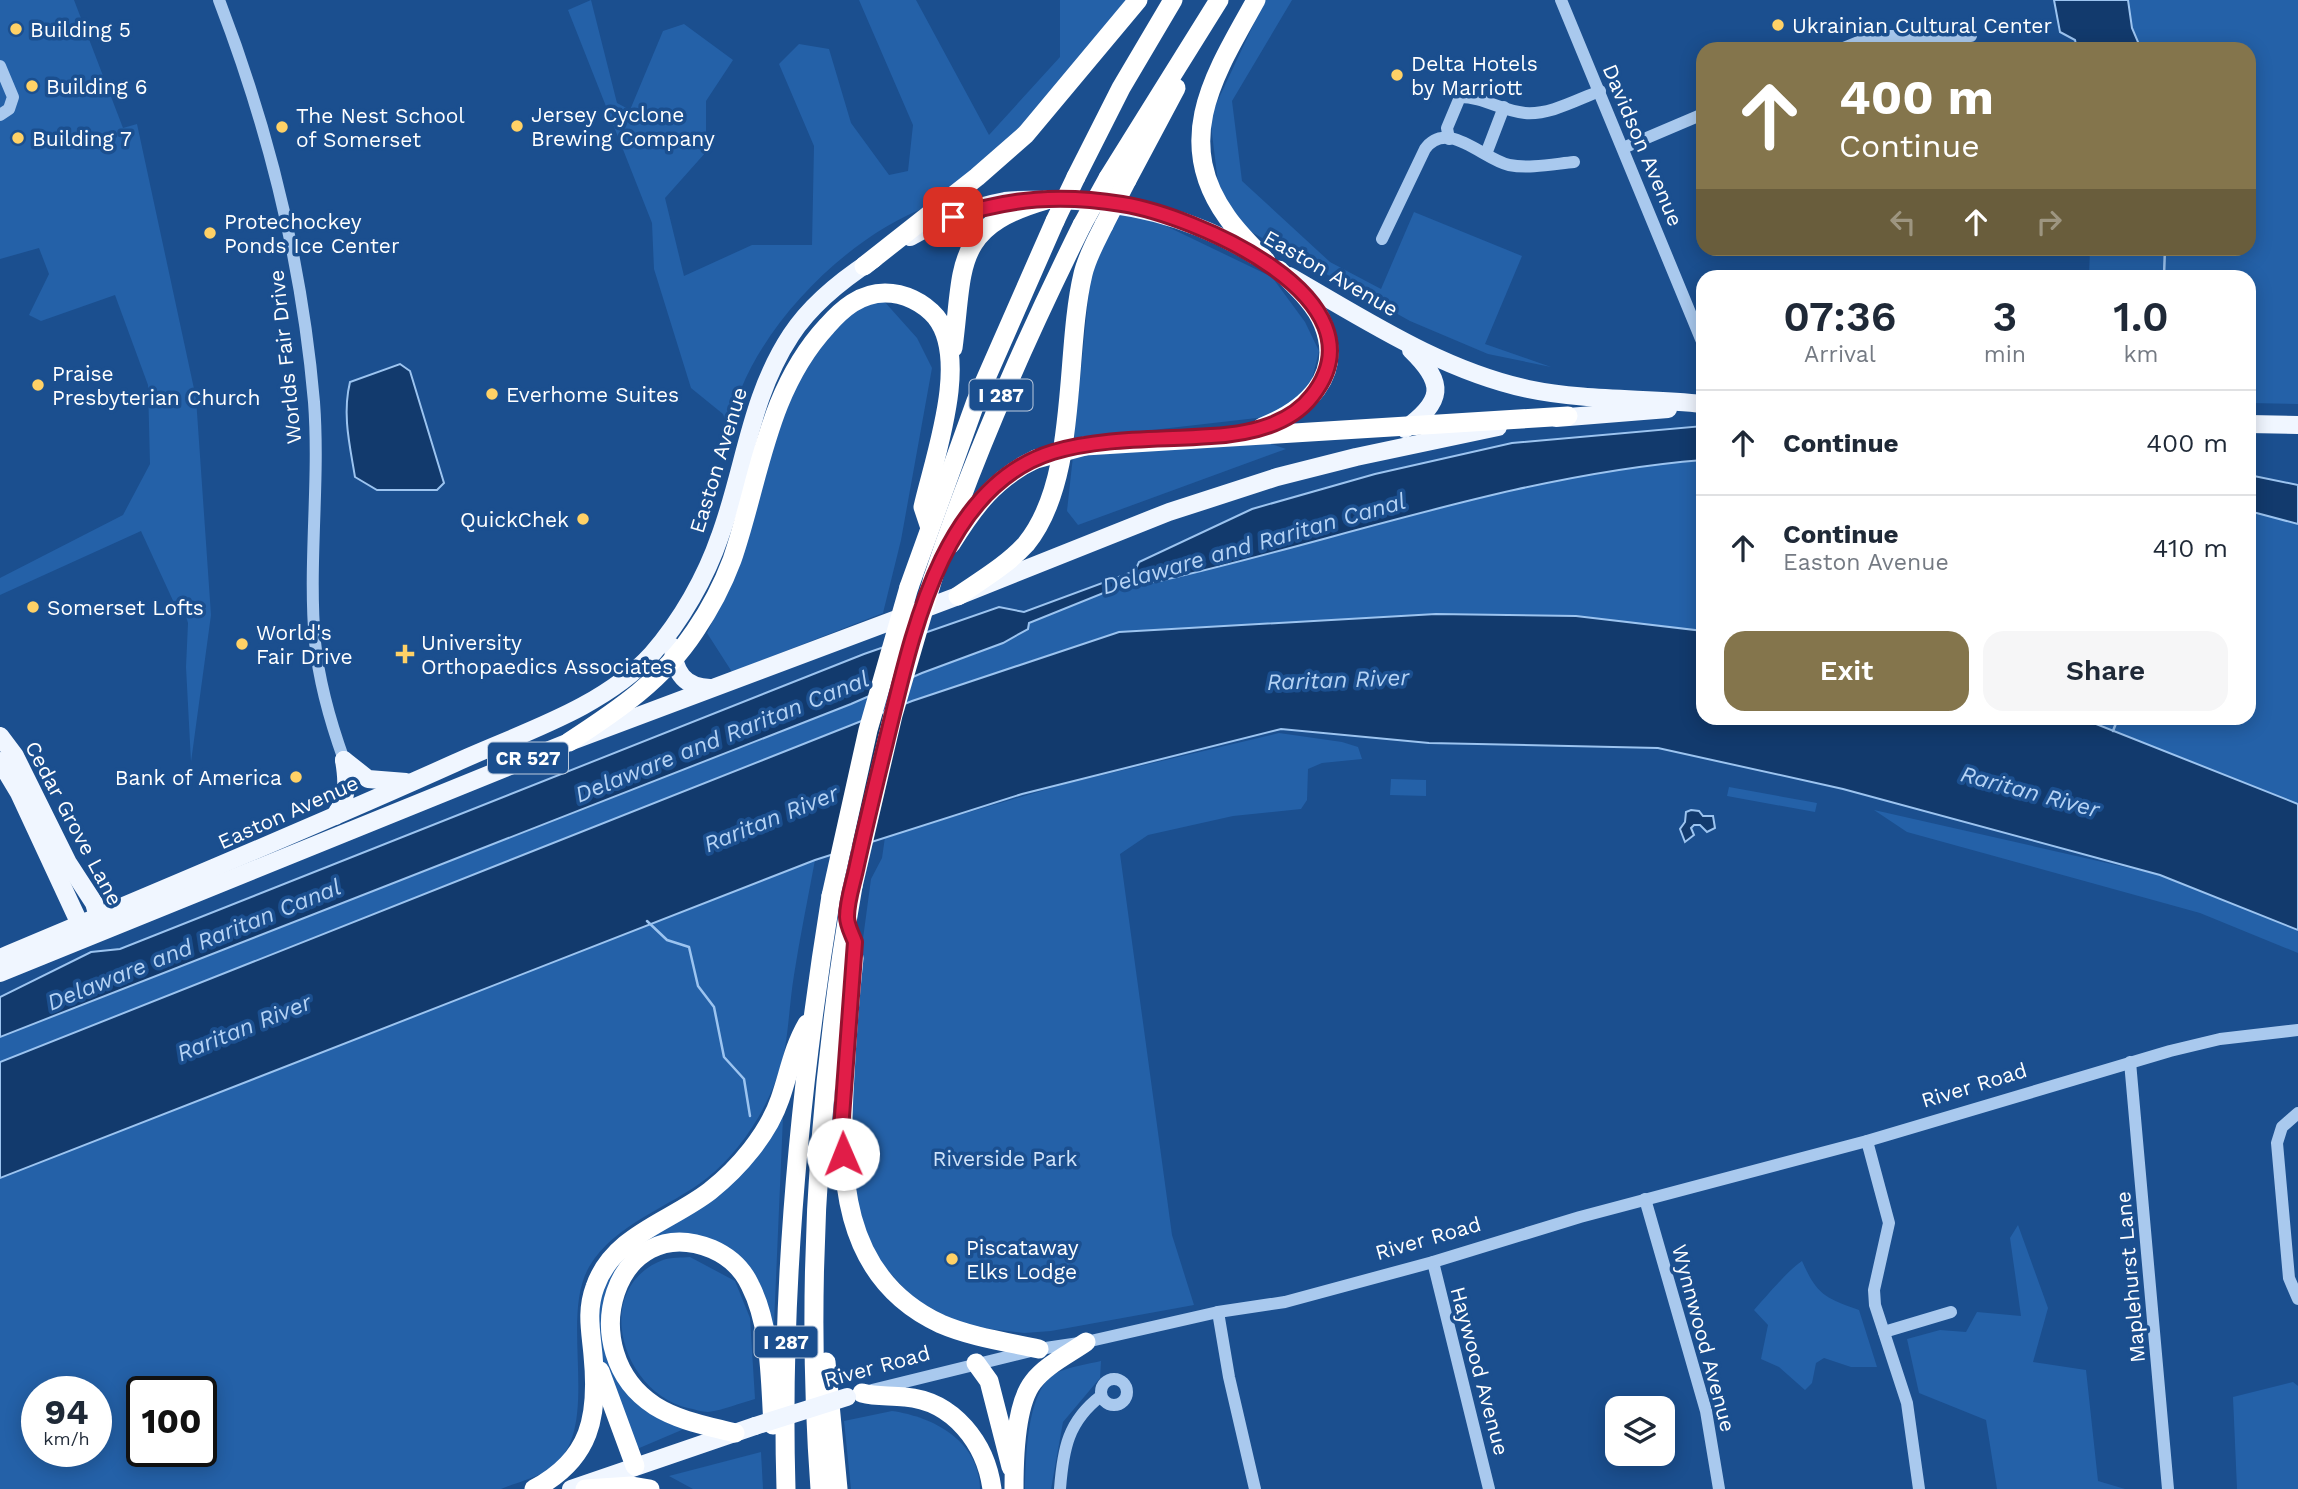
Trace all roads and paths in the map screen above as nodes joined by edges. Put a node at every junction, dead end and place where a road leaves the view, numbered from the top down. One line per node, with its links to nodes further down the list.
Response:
1 (219, 0): 43 (street, Worlds Fair Drive)
2 (1138, 0): 22 (highway)
3 (1173, 0): 35 (highway, I 287, bridge)
4 (1219, 0): 19 (highway, I 287)
5 (1225, 0): 19 (highway)
6 (1256, 0): 23 (highway)
7 (1561, 0): 11 (street, Davidson Avenue)
8 (1971, 36): 9 (street)
9 (1858, 42)
10 (0, 66): 13 (street)
11 (1600, 91): 12 (street); 16 (street, Davidson Avenue)
12 (1504, 107): 15 (street); 17 (street)
13 (0, 115)
14 (1696, 117): 16 (street)
15 (1449, 139): 17 (street); 21 (street)
16 (1623, 148): 24 (street, Davidson Avenue)
17 (1486, 154): 18 (street)
18 (1574, 162)
19 (1117, 179): 36 (highway, I 287, bridge); 37 (highway, bridge)
20 (1046, 200): 22 (main road, Easton Avenue / CR 527); 23 (main road, Easton Avenue / CR 527); 26 (highway)
21 (1382, 239)
22 (864, 265): 38 (main road, Easton Avenue / CR 527)
23 (1273, 265): 25 (main road, Easton Avenue / CR 527); 33 (highway)
24 (1696, 327)
25 (1395, 336): 27 (main road, Easton Avenue / CR 527); 32 (main road)
26 (951, 365): 35 (highway); 39 (highway)
27 (1696, 404)
28 (1696, 406): 29 (main road, Easton Avenue / CR 527)
29 (1568, 416): 32 (highway); 34 (main road, Easton Avenue / CR 527)
30 (2256, 424): 31 (main road)
31 (2290, 424)
32 (1411, 425): 33 (highway); 34 (main road)
33 (1241, 434): 36 (highway, bridge)
34 (1356, 457): 37 (main road, Easton Avenue / CR 527)
35 (929, 525): 52 (highway, I 287, bridge)
36 (934, 575): 48 (highway, I 287, bridge)
37 (958, 596): 40 (main road, Easton Avenue / CR 527)
38 (676, 623): 39 (main road); 45 (main road, Easton Avenue / CR 527)
39 (673, 661): 40 (main road); 42 (highway)
40 (712, 688): 42 (main road, Easton Avenue / CR 527)
41 (0, 736): 47 (main road, Cedar Grove Lane)
42 (569, 742): 49 (main road, Easton Avenue / CR 527)
43 (344, 760): 45 (main road); 46 (main road)
44 (0, 761): 49 (main road, Cedar Grove Lane)
45 (413, 782): 46 (main road, Easton Avenue / CR 527)
46 (335, 816): 47 (main road, Easton Avenue / CR 527)
47 (97, 916): 49 (main road, Cedar Grove Lane)
48 (847, 919): 60 (highway, I 287); 66 (highway)
49 (90, 932): 50 (main road, Easton Avenue / CR 527); 51 (main road, Easton Avenue / CR 527)
50 (0, 958)
51 (0, 973)
52 (811, 1017): 67 (highway); 79 (highway, I 287)
53 (2298, 1030): 54 (street, River Road)
54 (2130, 1062): 56 (street, River Road); 88 (street, Maplehurst Lane)
55 (2298, 1113): 58 (street)
56 (1867, 1141): 57 (street, River Road); 64 (street)
57 (1645, 1199): 59 (street, River Road); 86 (street, Wynnwood Avenue)
58 (2292, 1241): 61 (street)
59 (1433, 1262): 62 (street, River Road); 85 (street, Haywood Avenue)
60 (813, 1281): 80 (highway, I 287); 81 (highway)
61 (2298, 1299)
62 (1218, 1312): 65 (street, River Road); 84 (street)
63 (1951, 1312): 64 (street)
64 (1884, 1332): 87 (street)
65 (1086, 1342): 66 (street, River Road); 73 (highway)
66 (1039, 1349): 68 (street, River Road)
67 (593, 1353): 72 (highway); 74 (highway)
68 (976, 1363): 69 (street, River Road); 73 (highway)
69 (854, 1395): 71 (main road, River Road, bridge); 82 (highway)
70 (1101, 1396): 83 (street)
71 (735, 1433): 72 (main road, River Road); 78 (highway)
72 (635, 1466): 75 (main road, River Road)
73 (1014, 1484)
74 (534, 1489)
75 (571, 1489)
76 (585, 1489): 77 (highway)
77 (650, 1489)
78 (776, 1489)
79 (786, 1489)
80 (820, 1489)
81 (838, 1489)
82 (992, 1489)
83 (1060, 1489)
84 (1255, 1489)
85 (1489, 1489)
86 (1719, 1489)
87 (1919, 1489)
88 (2168, 1489)

